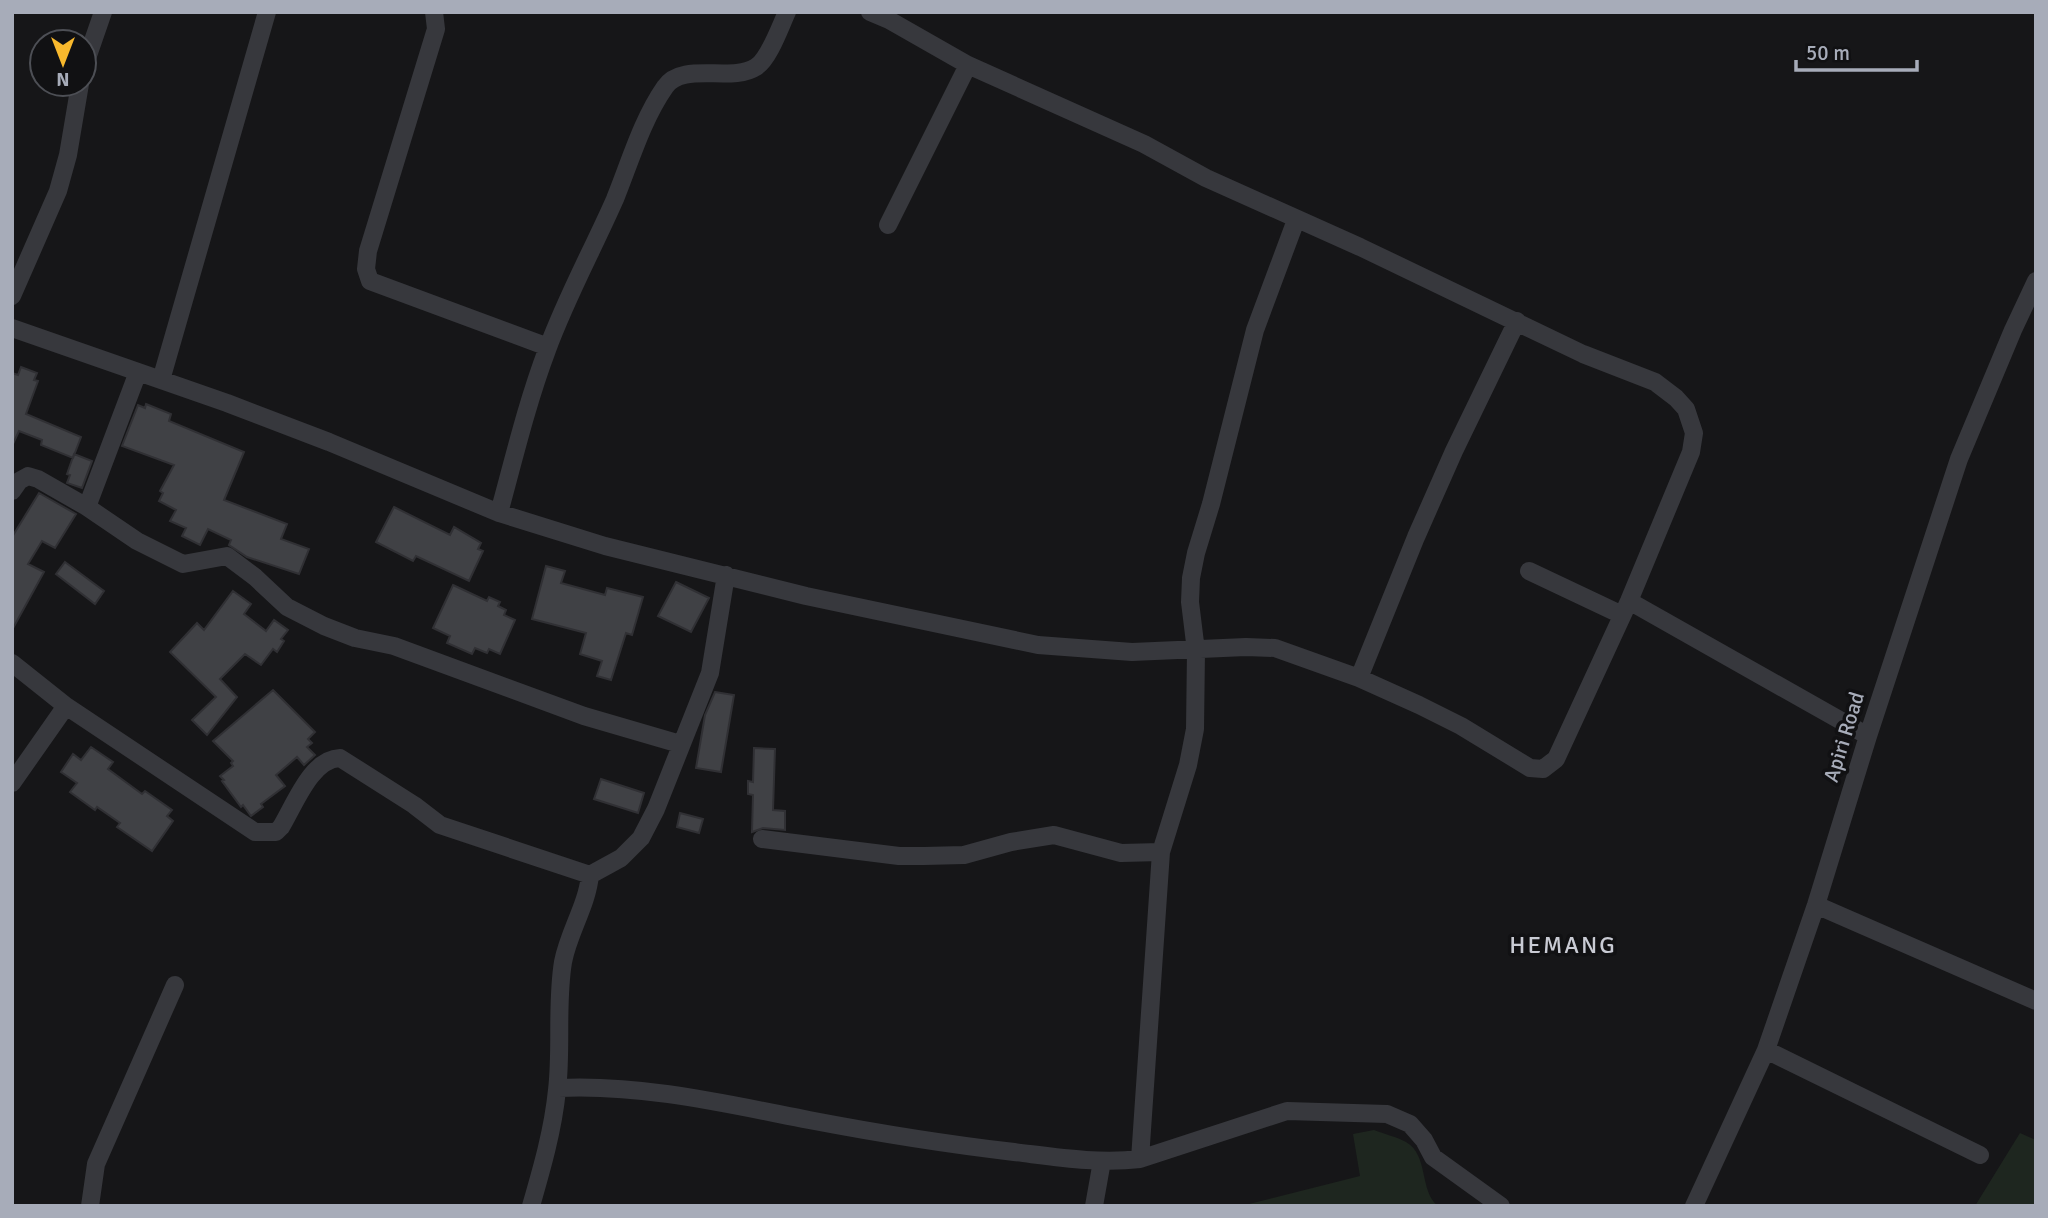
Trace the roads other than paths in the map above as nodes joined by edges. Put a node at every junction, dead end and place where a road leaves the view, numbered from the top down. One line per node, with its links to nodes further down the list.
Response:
1 (267, 12): 15 (street)
2 (434, 12): 13 (street)
3 (787, 12): 13 (street)
4 (870, 12): 5 (street)
5 (968, 65): 7 (street); 8 (street)
6 (78, 98): 10 (street)
7 (1296, 220): 11 (street); 22 (street)
8 (888, 225)
9 (2036, 281): 26 (street, Apiri Road)
10 (12, 296)
11 (1517, 321): 21 (street); 24 (street)
12 (12, 328): 14 (street)
13 (548, 347): 18 (street)
14 (138, 372): 15 (street); 17 (street)
15 (161, 380): 18 (street)
16 (12, 491): 17 (street)
17 (87, 507): 27 (street)
18 (499, 513): 20 (street)
19 (1529, 571): 21 (street)
20 (726, 575): 22 (street); 27 (street)
21 (1626, 608): 24 (street); 26 (street)
22 (1196, 651): 24 (street); 30 (street)
23 (12, 663): 25 (street)
24 (1359, 678)
25 (66, 706): 28 (street); 31 (street)
26 (1868, 736): 32 (street, Apiri Road)
27 (680, 744): 31 (street)
28 (12, 783)
29 (762, 839): 30 (street)
30 (1161, 852): 38 (street)
31 (590, 875): 36 (street)
32 (1816, 905): 34 (street); 35 (street, Apiri Road)
33 (175, 985): 40 (street)
34 (2036, 1001)
35 (1766, 1050): 37 (street); 44 (street, Apiri Road)
36 (558, 1088): 39 (street); 41 (street)
37 (1980, 1155)
38 (1140, 1158): 39 (street); 43 (street)
39 (1102, 1161): 42 (street)
40 (90, 1206)
41 (531, 1206)
42 (1094, 1206)
43 (1501, 1206)
44 (1694, 1206)

